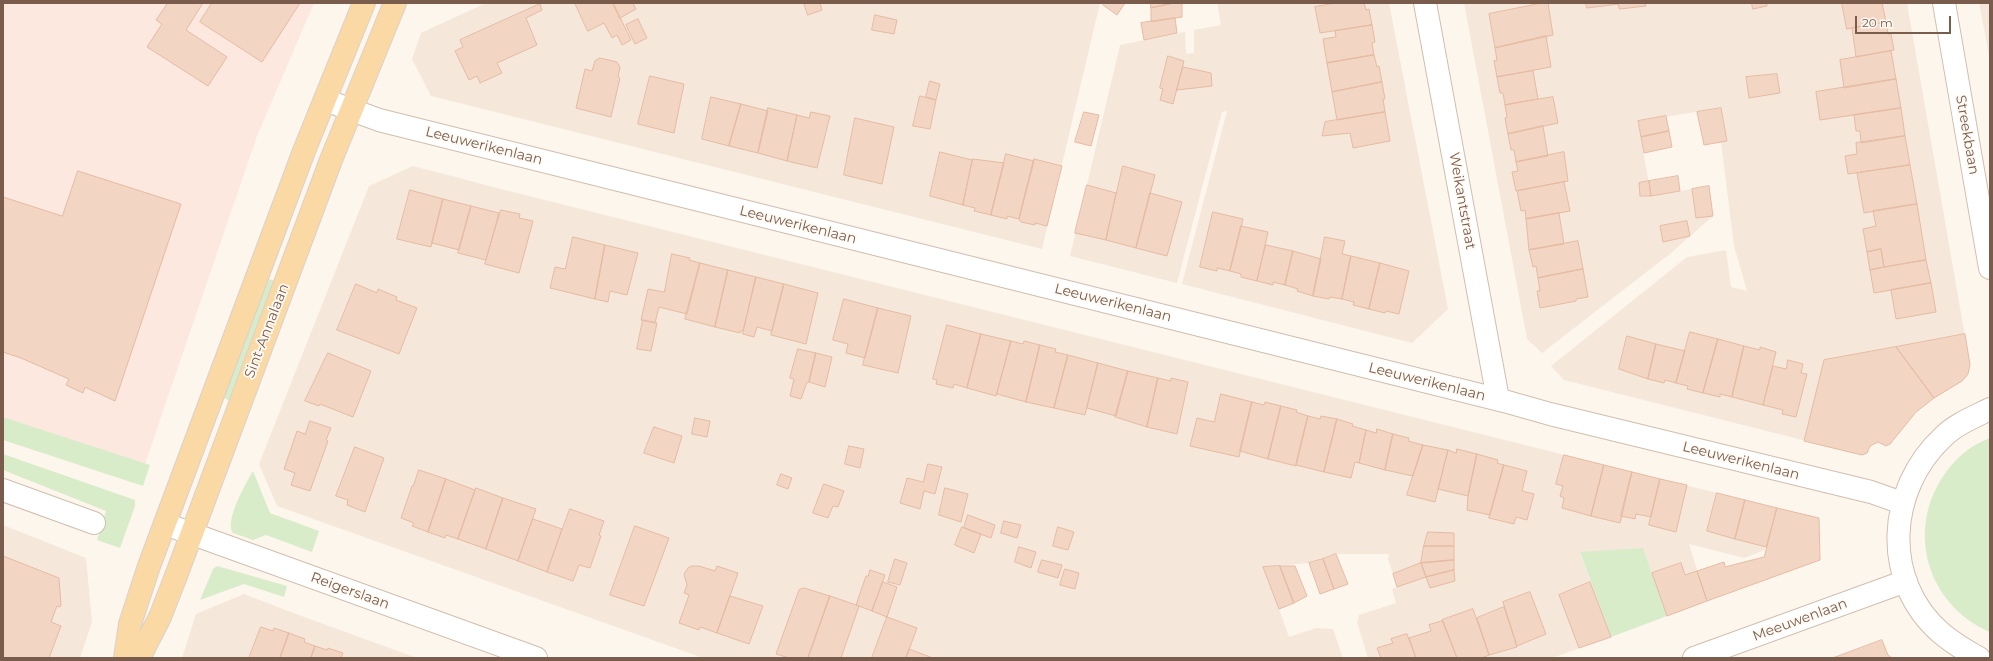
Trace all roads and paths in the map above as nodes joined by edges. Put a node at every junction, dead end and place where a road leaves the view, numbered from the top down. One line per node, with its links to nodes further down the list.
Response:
1 (364, 3): 5 (main road, Sint-Annalaan)
2 (395, 3): 6 (main road, Sint-Annalaan)
3 (1425, 3): 8 (street, Weikantstraat)
4 (1944, 3): 7 (street, Streekbaan)
5 (324, 100): 6 (street, Leeuwerikenlaan); 13 (main road, Sint-Annalaan)
6 (352, 111): 8 (street, Leeuwerikenlaan); 14 (main road, Sint-Annalaan)
7 (1990, 268)
8 (1498, 400): 11 (street, Leeuwerikenlaan)
9 (1990, 409): 11 (street)
10 (3, 490): 12 (street)
11 (1902, 503): 15 (street)
12 (94, 523)
13 (165, 524): 14 (street, Reigerslaan); 17 (main road, Sint-Annalaan)
14 (191, 533): 18 (main road, Sint-Annalaan); 19 (street, Reigerslaan)
15 (1906, 581): 16 (street); 20 (street, Meeuwenlaan)
16 (1953, 652): 21 (street)
17 (125, 658)
18 (139, 658)
19 (536, 658)
20 (1694, 658)
21 (1979, 658)

